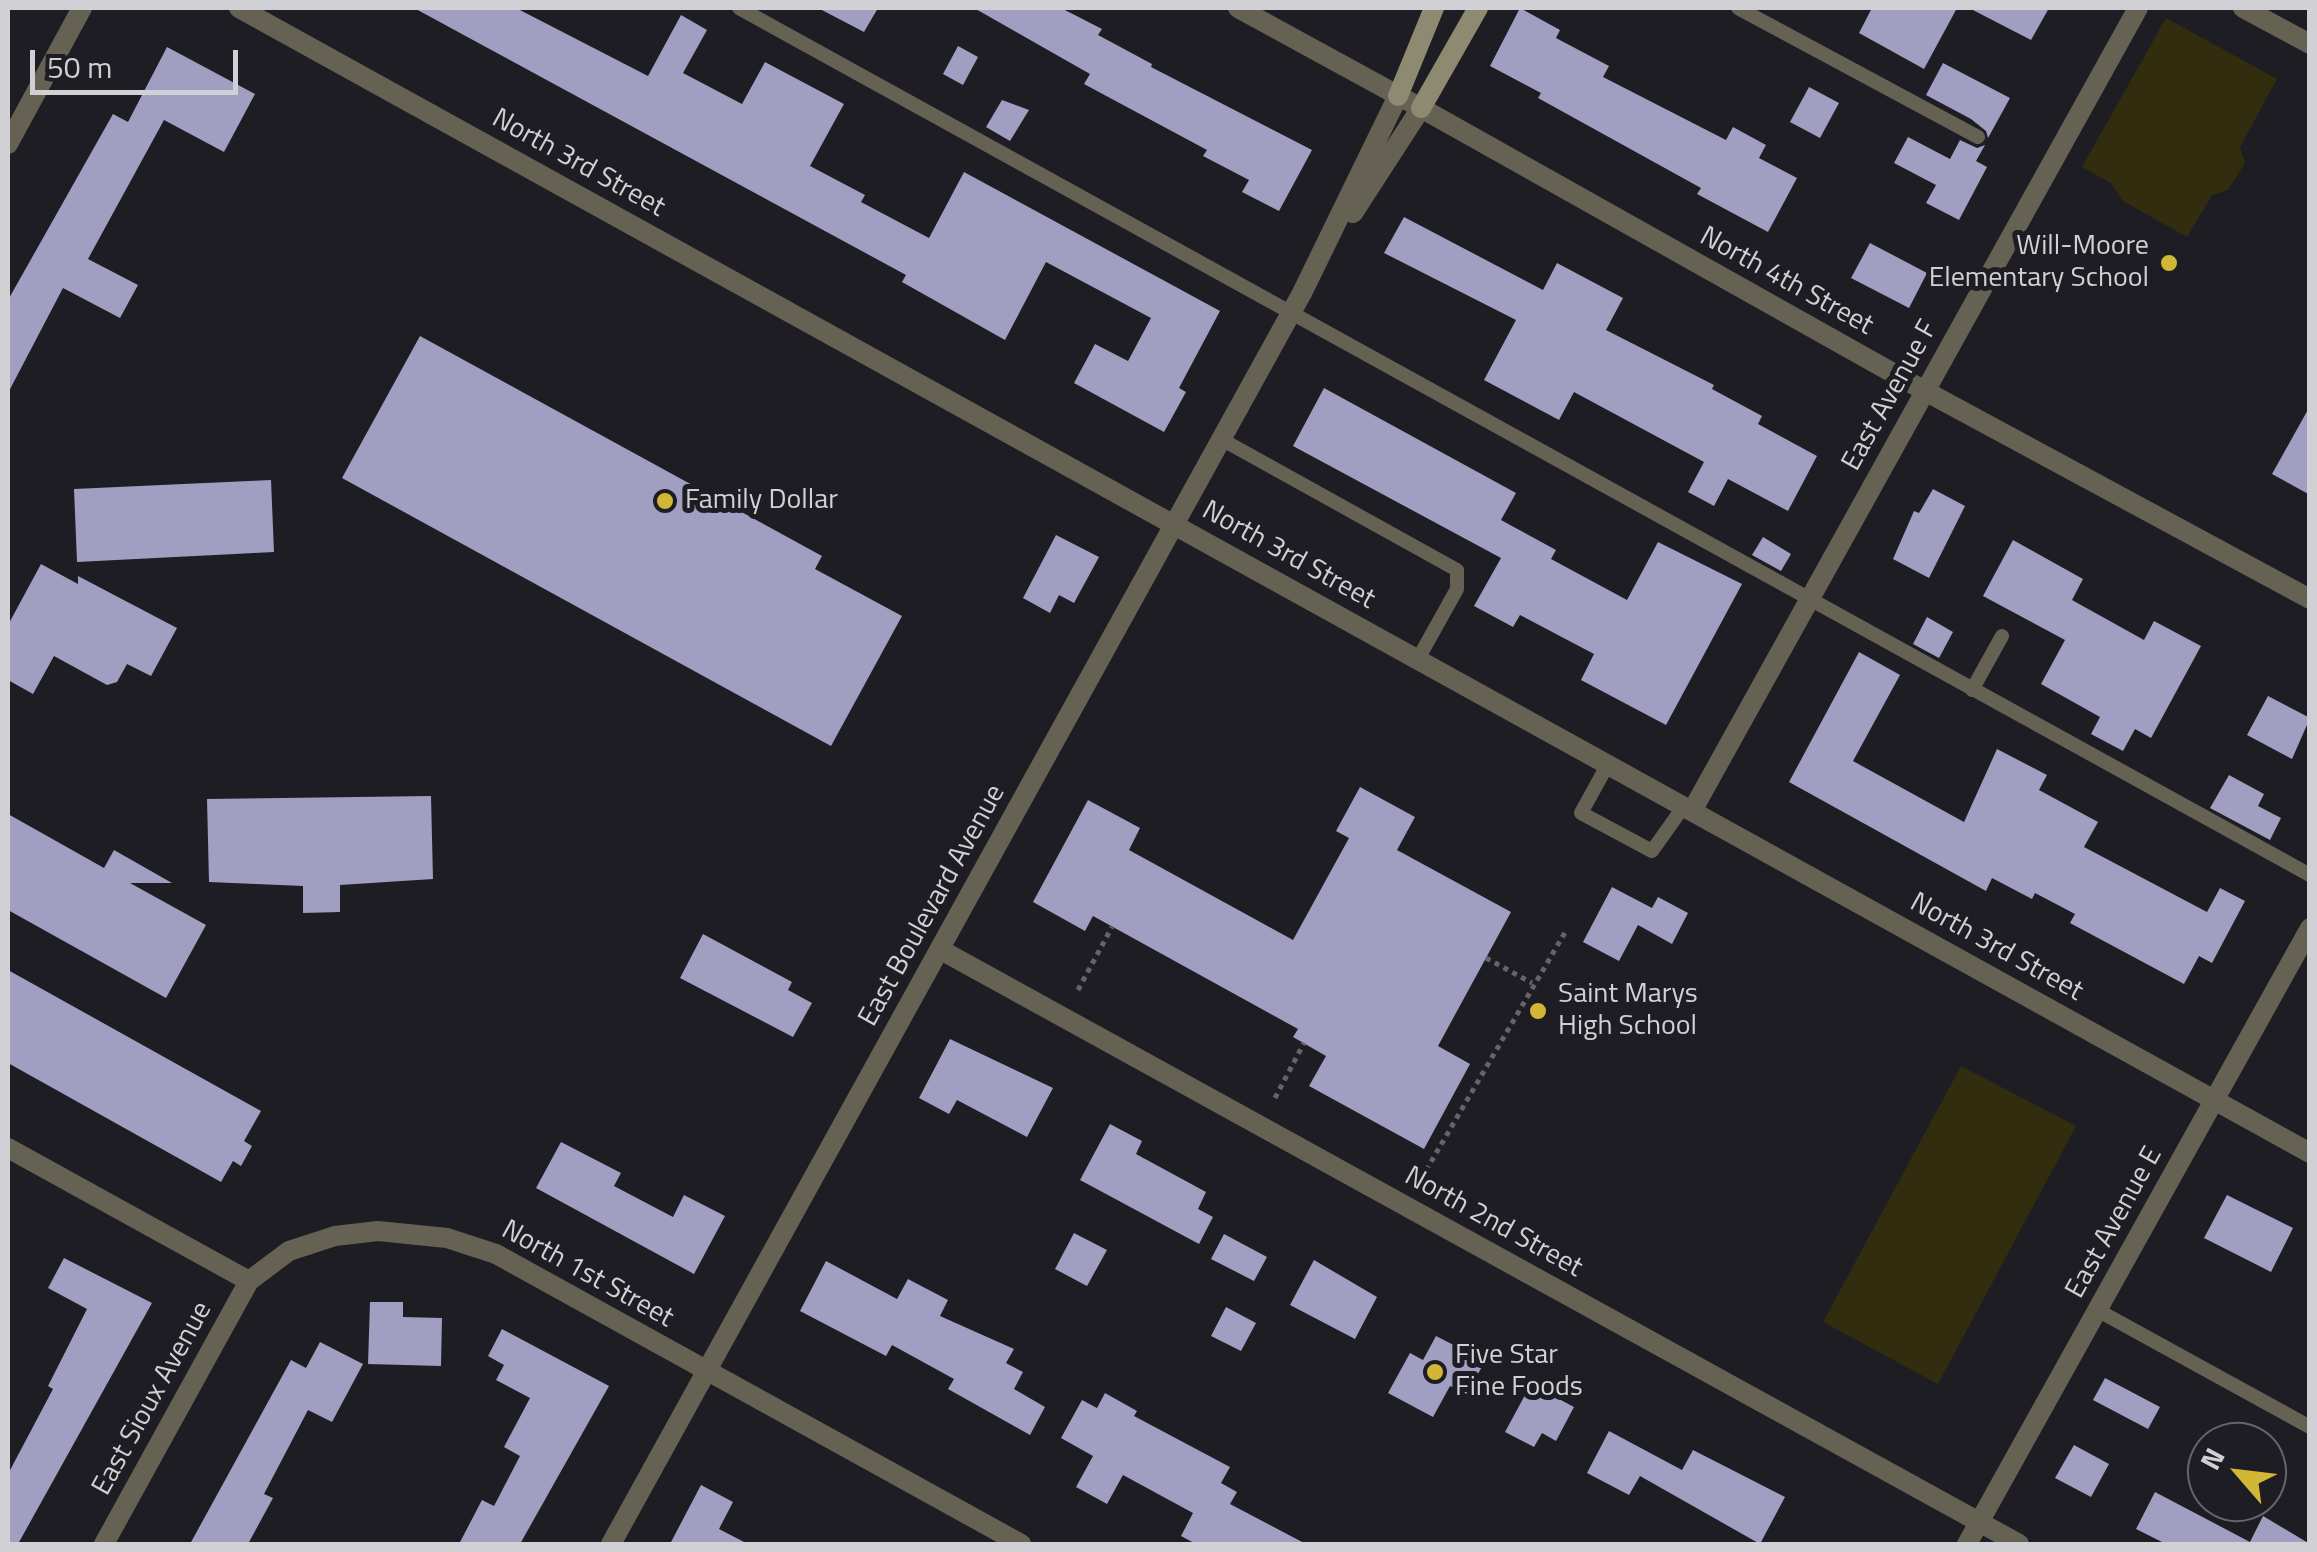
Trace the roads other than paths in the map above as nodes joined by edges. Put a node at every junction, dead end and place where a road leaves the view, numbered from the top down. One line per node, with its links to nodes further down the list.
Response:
1 (82, 8): 14 (street)
2 (239, 8): 18 (street, North 3rd Street)
3 (739, 8): 15 (lane)
4 (1238, 8): 11 (street, North 4th Street)
5 (1434, 8): 11 (main road, East Boulevard Avenue)
6 (1478, 8): 12 (main road, East Boulevard Avenue)
7 (1738, 8): 13 (lane)
8 (2138, 8): 16 (street, East Avenue F)
9 (2243, 8): 10 (street)
10 (2310, 44)
11 (1398, 96): 12 (street, North 4th Street); 15 (street, East Boulevard Avenue)
12 (1420, 108): 15 (street, East Boulevard Avenue); 16 (street, North 4th Street)
13 (1978, 137)
14 (8, 144)
15 (1296, 302): 17 (street, East Boulevard Avenue); 19 (lane)
16 (1925, 391): 19 (street, East Avenue F); 20 (street, North 4th Street)
17 (1220, 440): 18 (street, East Boulevard Avenue); 22 (lane)
18 (1174, 524): 22 (street, North 3rd Street); 28 (street, East Boulevard Avenue)
19 (1810, 600): 23 (lane); 25 (street, East Avenue F)
20 (2310, 600)
21 (2002, 636): 23 (lane)
22 (1418, 659): 24 (street, North 3rd Street)
23 (1972, 690): 26 (lane)
24 (1608, 764): 25 (street, North 3rd Street); 25 (lane)
25 (1688, 809): 29 (street, North 3rd Street)
26 (2310, 875)
27 (2310, 928): 29 (street, East Avenue E)
28 (940, 950): 34 (street, East Boulevard Avenue); 36 (street, North 2nd Street)
29 (2214, 1100): 31 (street, North 3rd Street); 33 (street, East Avenue E)
30 (8, 1148): 32 (street)
31 (2310, 1152)
32 (250, 1281): 34 (street, North 1st Street); 37 (street, East Sioux Avenue)
33 (2098, 1311): 35 (lane); 36 (street, East Avenue E)
34 (706, 1372): 38 (street, East Boulevard Avenue); 39 (street, North 1st Street)
35 (2310, 1426)
36 (1980, 1522): 40 (street, East Avenue E); 41 (street, North 2nd Street)
37 (104, 1544)
38 (611, 1544)
39 (1021, 1544)
40 (1967, 1544)
41 (2019, 1544)

